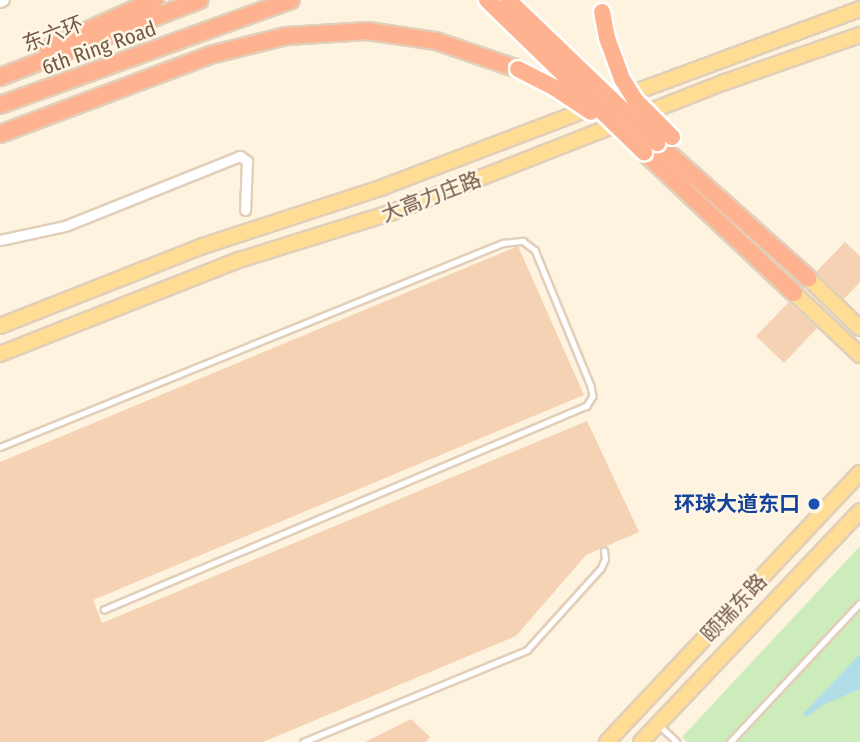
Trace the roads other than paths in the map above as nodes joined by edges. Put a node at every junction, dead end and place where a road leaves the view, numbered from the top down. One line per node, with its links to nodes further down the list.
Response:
1 (155, 0): 9 (highway)
2 (200, 0): 10 (highway, 东六环)
3 (291, 0): 11 (highway, 6th Ring Road)
4 (487, 0): 13 (highway, bridge)
5 (508, 0): 13 (highway, bridge)
6 (603, 6): 13 (highway, bridge)
7 (860, 9): 18 (main road, 大高力庄路)
8 (860, 35): 20 (main road, 大高力庄路)
9 (0, 70)
10 (0, 77)
11 (0, 105)
12 (0, 134): 13 (highway, bridge)
13 (658, 144): 16 (highway); 17 (highway)
14 (245, 210): 15 (street)
15 (0, 240)
16 (808, 278): 19 (main road)
17 (794, 293): 21 (main road)
18 (0, 327)
19 (860, 328)
20 (0, 354)
21 (860, 355)
22 (0, 447): 27 (lane)
23 (860, 473): 30 (main road, 颐瑞东路)
24 (860, 511): 28 (main road, 颐瑞东路)
25 (604, 551): 29 (lane)
26 (860, 603): 33 (lane)
27 (103, 610)
28 (658, 724): 31 (main road, 颐瑞东路); 32 (lane)
29 (303, 742)
30 (607, 742)
31 (641, 742)
32 (677, 742)
33 (730, 742)

